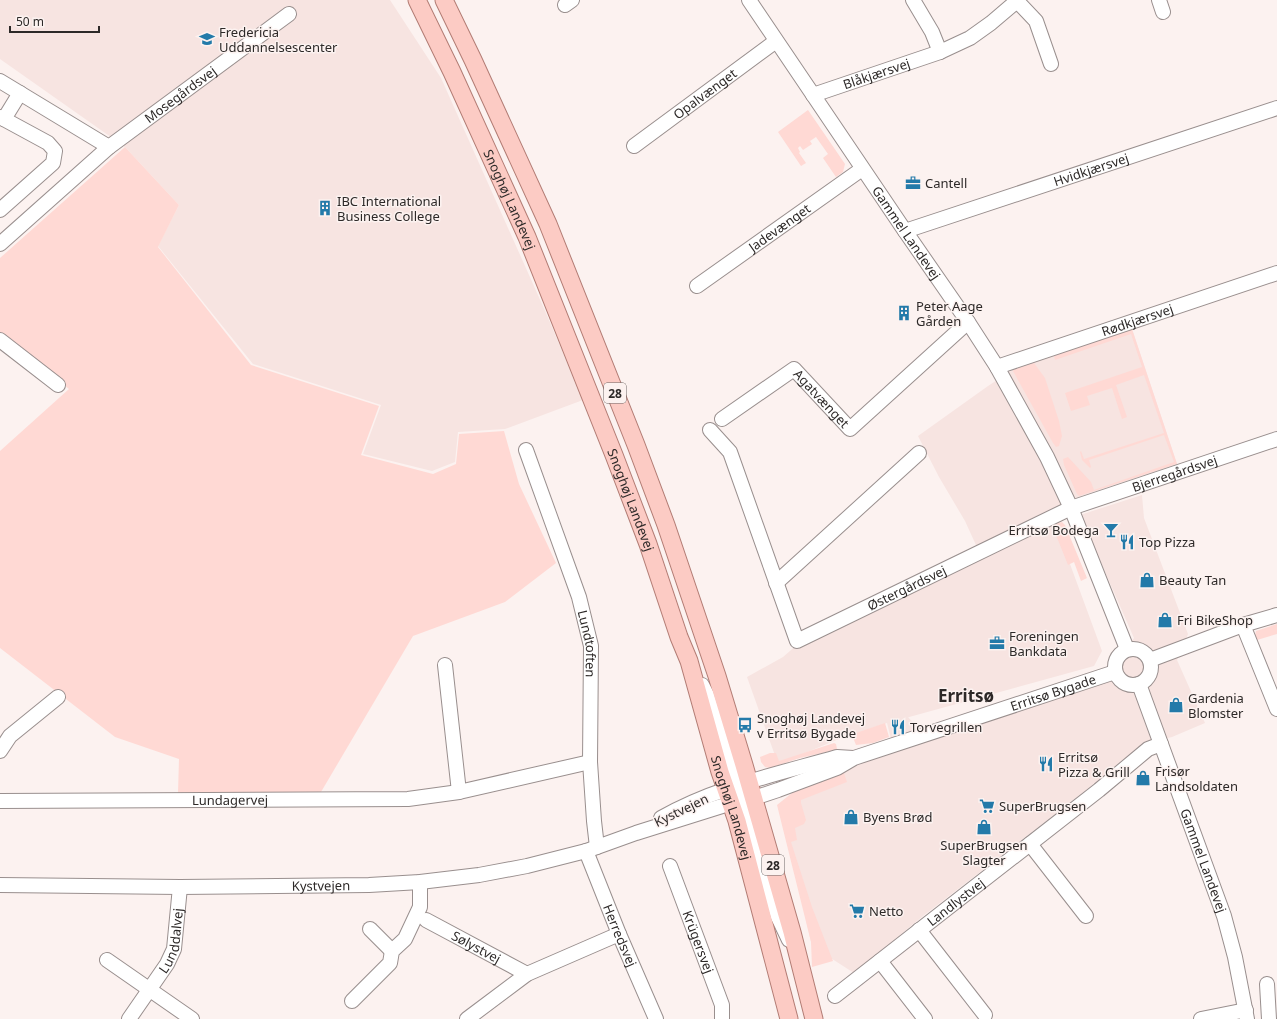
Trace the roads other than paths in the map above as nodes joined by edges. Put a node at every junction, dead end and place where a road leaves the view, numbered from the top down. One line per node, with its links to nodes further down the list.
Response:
1 (417, 0): 47 (main road, Snoghøj Landevej / 28)
2 (444, 0): 47 (main road, Snoghøj Landevej / 28)
3 (749, 0): 7 (street, Gammel Landevej)
4 (913, 0): 8 (street)
5 (1018, 1): 8 (street, Blåkjærsvej); 9 (street, Blåkjærsvej)
6 (289, 14): 16 (street, Mosegårdsvej)
7 (776, 40): 12 (street, Gammel Landevej); 15 (street, Opalvænget)
8 (940, 52): 12 (street, Blåkjærsvej)
9 (1051, 64)
10 (0, 81): 11 (street)
11 (20, 93): 14 (street); 16 (street)
12 (813, 95): 17 (street, Gammel Landevej)
13 (1277, 108): 19 (street, Hvidkjærsvej)
14 (2, 118): 18 (street)
15 (634, 146)
16 (109, 147): 20 (street, Mosegårdsvej)
17 (862, 168): 19 (street, Gammel Landevej); 22 (street, Jadevænget)
18 (0, 210)
19 (905, 232): 23 (street, Gammel Landevej)
20 (0, 244)
21 (1277, 273): 25 (street, Rødkjærsvej)
22 (697, 286)
23 (968, 322): 25 (street, Gammel Landevej); 27 (street, Agatvænget)
24 (0, 340): 26 (street)
25 (997, 367): 32 (street, Gammel Landevej)
26 (58, 385)
27 (722, 419)
28 (710, 430): 33 (street, Østergårdsvej)
29 (1277, 439): 32 (street, Bjerregårdsvej)
30 (526, 450): 45 (street, Lundtoften)
31 (919, 453): 33 (street)
32 (1071, 508): 33 (street, Østergårdsvej); 36 (street, Gammel Landevej)
33 (776, 583)
34 (1277, 615): 35 (street)
35 (1244, 625): 37 (street); 42 (street)
36 (1127, 649): 37 (street); 39 (street)
37 (1150, 660): 40 (street)
38 (445, 665): 46 (street)
39 (1115, 672): 40 (street); 47 (street, Erritsø Bygade)
40 (1139, 684): 43 (street, Gammel Landevej)
41 (58, 697): 44 (street)
42 (1277, 709)
43 (1161, 744): 49 (street, Landlystvej); 69 (street, Gammel Landevej)
44 (0, 751)
45 (590, 762): 46 (street, Lundagervej); 50 (street, Lundtoften)
46 (459, 792): 48 (street, Lundagervej)
47 (740, 793): 50 (street, Kystvejen); 75 (main road, Snoghøj Landevej / 28); 76 (main road, Snoghøj Landevej / 28)
48 (0, 801)
49 (1030, 844): 55 (street); 58 (street, Landlystvej)
50 (592, 849): 52 (street, Kystvejen); 59 (street, Herredsvej)
51 (670, 866): 74 (street, Krügersvej)
52 (420, 882): 54 (street, Kystvejen); 60 (street)
53 (0, 885): 54 (street, Kystvejen)
54 (180, 887): 65 (street, Lunddalvej)
55 (1086, 916)
56 (426, 920): 63 (street, Sølystvej)
57 (370, 929): 60 (street)
58 (919, 930): 62 (street, Landlystvej); 68 (street, Landlystvej)
59 (619, 934): 63 (street); 73 (street, Herredsvej)
60 (392, 951): 67 (street)
61 (107, 960): 65 (street, Lunddalvej)
62 (880, 961): 66 (street, Landlystvej); 77 (street)
63 (527, 974): 72 (street)
64 (1267, 984): 79 (street)
65 (149, 990): 70 (street, Lunddalvej); 71 (street, Lunddalvej)
66 (835, 996)
67 (352, 1002)
68 (984, 1015)
69 (1246, 1015): 78 (street)
70 (129, 1019)
71 (192, 1019)
72 (467, 1019)
73 (656, 1019)
74 (722, 1019)
75 (789, 1019)
76 (814, 1019)
77 (925, 1019)
78 (1201, 1019)
79 (1269, 1019)

